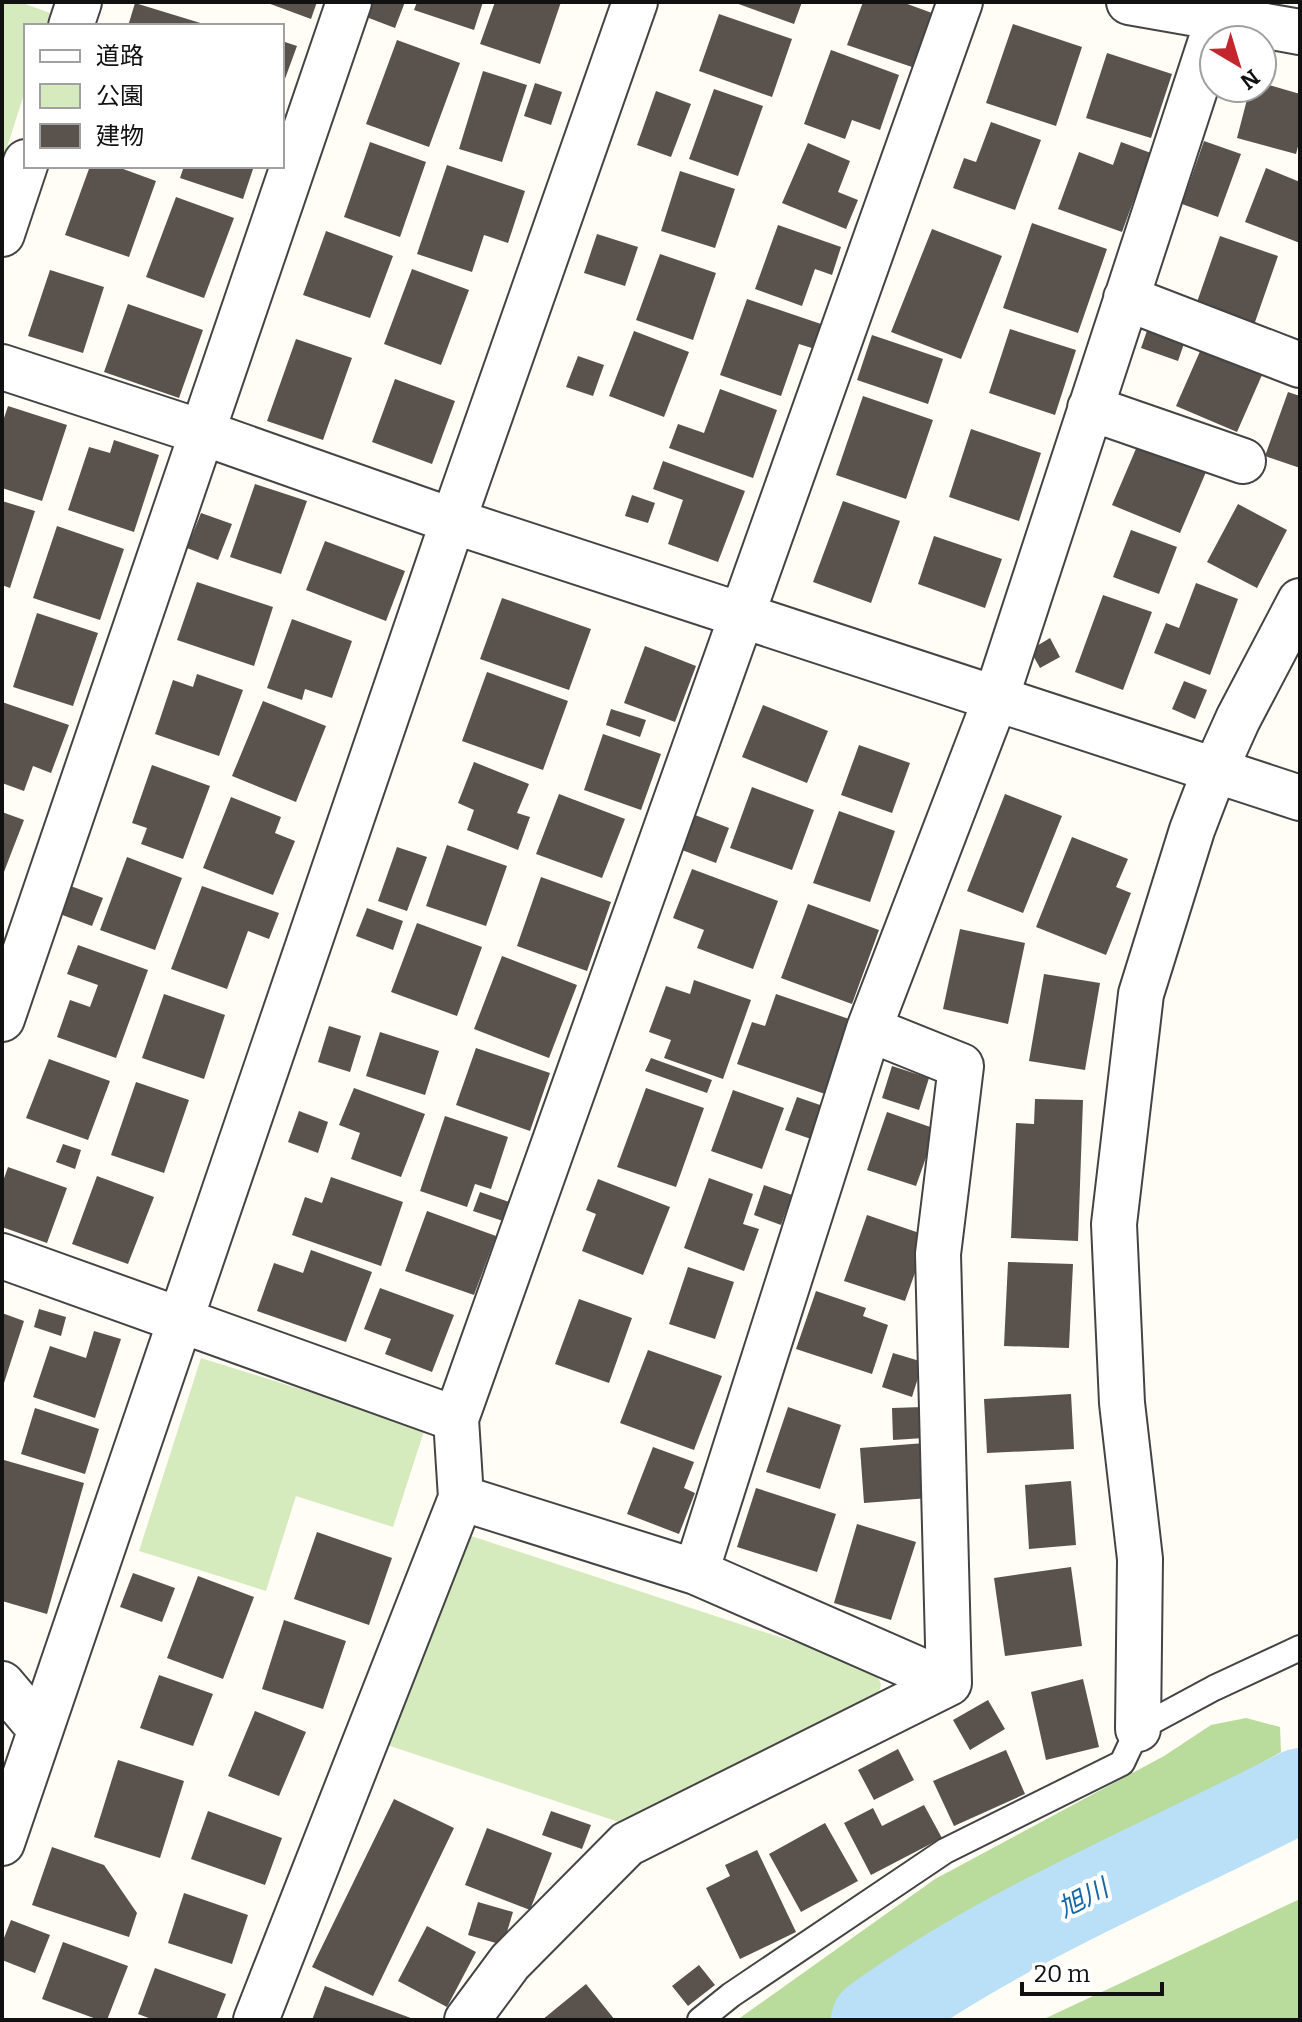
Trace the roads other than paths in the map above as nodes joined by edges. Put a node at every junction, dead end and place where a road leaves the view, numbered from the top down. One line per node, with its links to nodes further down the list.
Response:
1 (79, 2): 7 (street)
2 (349, 2): 15 (street)
3 (635, 2): 17 (street)
4 (960, 2): 19 (street)
5 (1129, 2): 6 (street)
6 (1218, 19): 8 (street); 11 (street)
7 (72, 24)
8 (1300, 32)
9 (24, 168): 10 (street)
10 (2, 234)
11 (1126, 298): 12 (street); 14 (street)
12 (1300, 365)
13 (2, 367): 15 (street)
14 (1090, 408): 16 (street); 20 (street)
15 (201, 432): 17 (street); 23 (street)
16 (1243, 461)
17 (453, 521): 19 (street); 26 (street)
18 (1300, 601): 21 (street)
19 (744, 616): 20 (street); 27 (street)
20 (996, 698): 21 (street); 24 (street)
21 (1215, 770): 22 (street); 34 (street)
22 (1300, 798)
23 (2, 1019)
24 (869, 1029): 29 (street); 31 (street)
25 (2, 1256): 26 (street)
26 (180, 1322): 27 (street); 33 (street)
27 (456, 1419): 28 (street)
28 (461, 1498): 29 (street); 36 (street)
29 (696, 1572): 31 (street)
30 (1300, 1648): 34 (lane)
31 (949, 1683): 37 (street)
32 (2, 1684): 33 (street)
33 (40, 1729): 35 (street)
34 (1138, 1729): 38 (lane)
35 (2, 1843)
36 (256, 2020)
37 (467, 2020)
38 (700, 2020)

